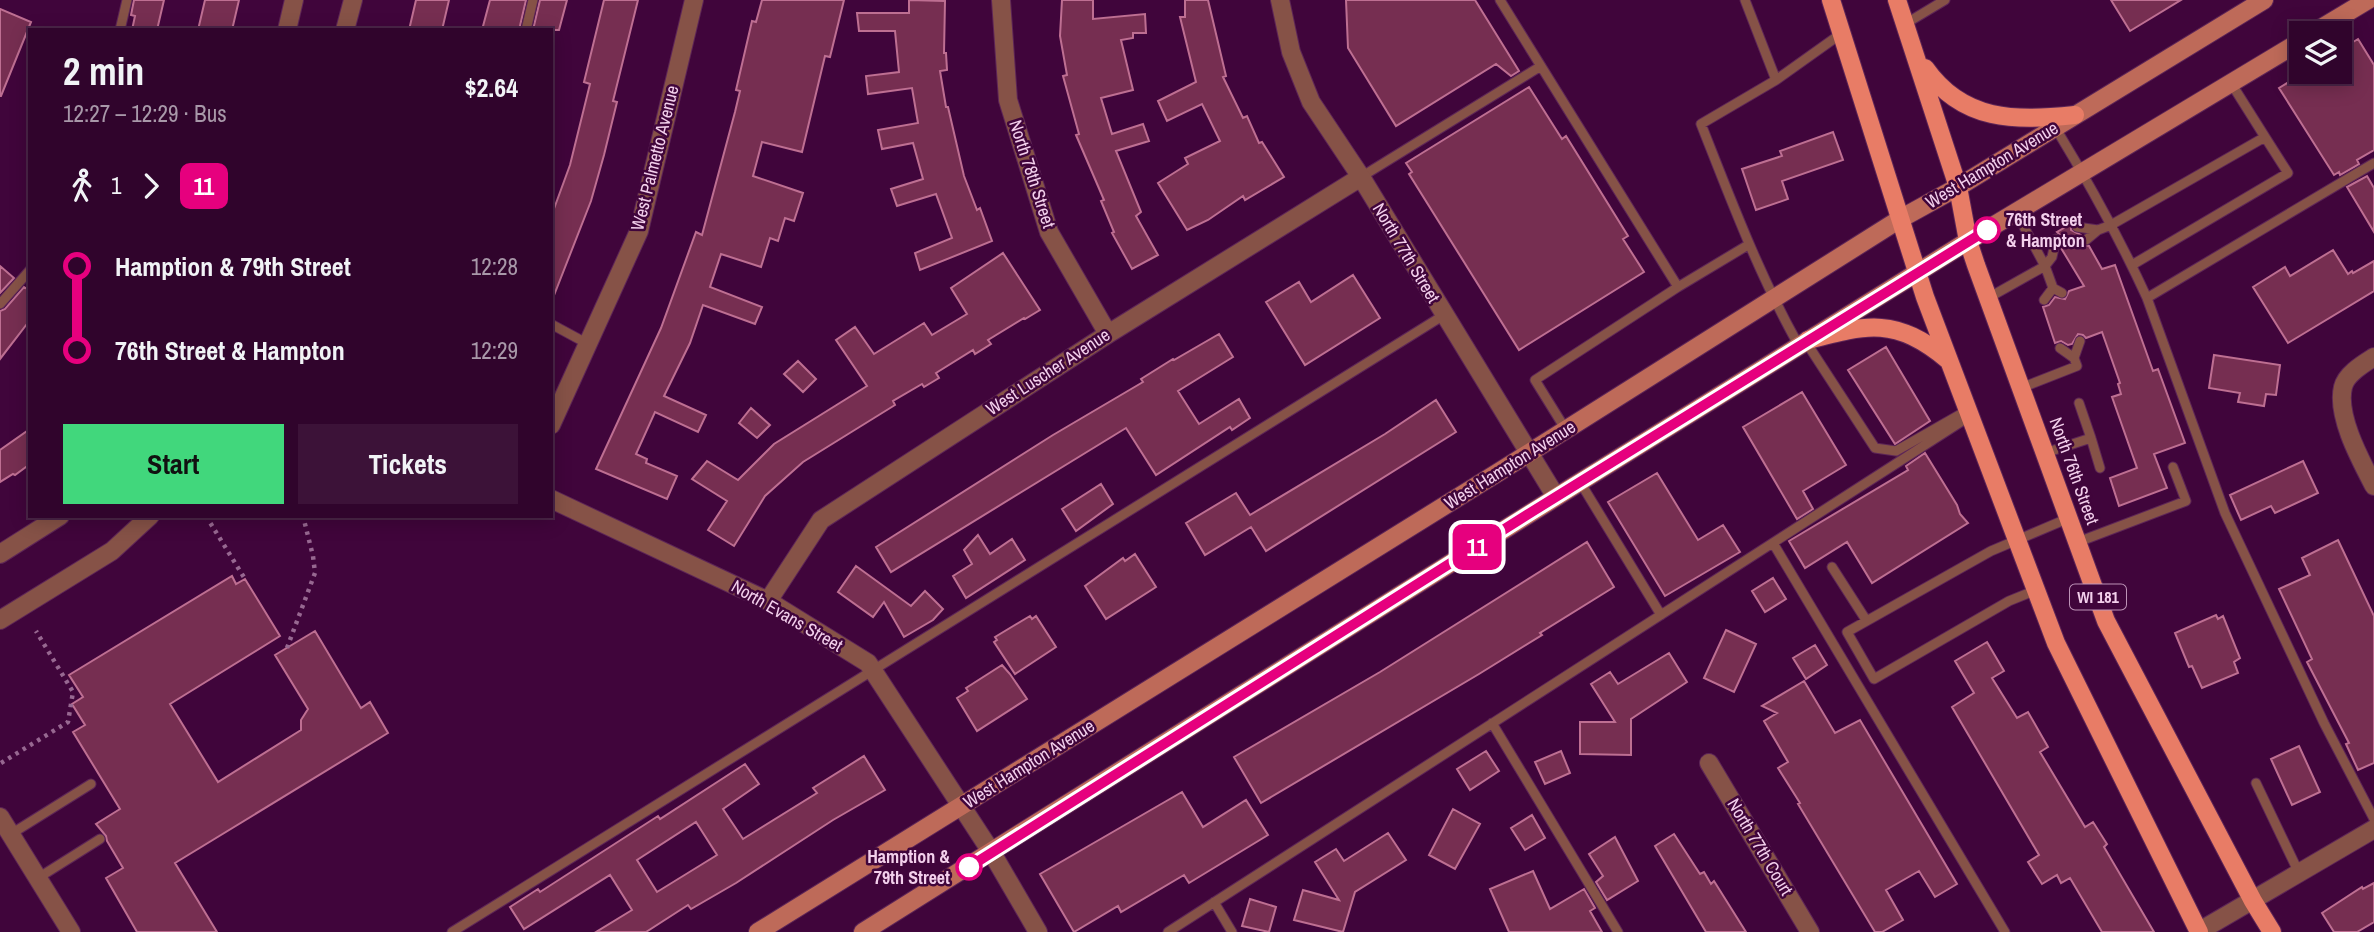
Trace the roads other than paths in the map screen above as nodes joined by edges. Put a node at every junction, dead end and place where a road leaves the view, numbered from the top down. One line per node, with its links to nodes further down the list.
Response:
1 (127, 0): 17 (lane)
2 (294, 0): 18 (street)
3 (353, 0): 19 (street)
4 (533, 0): 20 (lane)
5 (694, 0): 62 (street, West Palmetto Avenue)
6 (1001, 0): 59 (street, North 78th Street)
7 (1280, 0): 32 (street, North 77th Street)
8 (1500, 0): 24 (lane)
9 (1745, 0): 25 (lane)
10 (1831, 0): 21 (main road, WI 181)
11 (1897, 0): 16 (main road, North 76th Street / WI 181)
12 (1945, 0): 16 (lane)
13 (2264, 0): 27 (main road, West Hampton Avenue)
14 (2368, 0): 15 (main road)
15 (2333, 21)
16 (1905, 24): 22 (main road, North 76th Street / WI 181)
17 (120, 28)
18 (287, 28)
19 (346, 28)
20 (526, 28)
21 (1842, 33): 25 (lane); 35 (main road, WI 181)
22 (1912, 45): 27 (main road); 33 (main road, North 76th Street / WI 181)
23 (2289, 48): 26 (main road)
24 (1541, 66): 32 (lane); 49 (lane)
25 (1776, 80): 42 (lane)
26 (2231, 83): 29 (lane); 31 (main road)
27 (2075, 115): 28 (main road, West Hampton Avenue)
28 (2055, 127): 31 (lane); 33 (main road, West Hampton Avenue)
29 (2265, 137): 36 (lane); 45 (lane)
30 (2374, 163): 53 (lane)
31 (2083, 172): 34 (main road); 36 (lane)
32 (1361, 177): 57 (street, North 77th Street); 59 (street, West Luscher Avenue)
33 (1958, 187): 35 (main road, West Hampton Avenue); 41 (main road, North 76th Street / WI 181)
34 (2016, 212): 41 (main road); 46 (lane)
35 (1900, 219): 48 (main road, WI 181); 54 (main road, West Hampton Avenue)
36 (2111, 225): 38 (lane); 45 (lane)
37 (2077, 227): 38 (lane)
38 (2098, 230): 40 (lane)
39 (2056, 239): 44 (lane)
40 (2086, 240)
41 (1968, 241): 48 (main road); 52 (main road, North 76th Street / WI 181)
42 (1748, 245): 49 (lane); 54 (lane)
43 (2064, 253): 44 (lane)
44 (2052, 257): 46 (lane)
45 (2132, 265): 53 (lane)
46 (2045, 266): 50 (lane); 52 (lane)
47 (28, 272): 56 (lane)
48 (1917, 273): 61 (main road); 66 (main road, WI 181)
49 (1678, 286): 71 (lane)
50 (2053, 288): 51 (lane); 55 (lane)
51 (2062, 293)
52 (1988, 298): 67 (main road, North 76th Street / WI 181)
53 (2147, 298): 100 (lane)
54 (1773, 300): 61 (lane); 71 (main road, West Hampton Avenue)
55 (2044, 300)
56 (0, 304)
57 (1444, 315): 74 (street, North 77th Street); 94 (lane)
58 (553, 325): 62 (lane)
59 (1108, 334): 90 (street, West Luscher Avenue)
60 (2080, 341): 65 (lane)
61 (1804, 343): 66 (main road); 69 (lane); 77 (main road)
62 (588, 344): 70 (street, West Palmetto Avenue)
63 (2060, 348): 65 (lane)
64 (2374, 357): 78 (street)
65 (2074, 358): 67 (lane)
66 (1950, 361): 69 (main road, WI 181)
67 (2021, 388): 73 (main road, North 76th Street / WI 181)
68 (2079, 403): 72 (lane)
69 (1969, 413): 84 (main road, WI 181); 86 (lane)
70 (553, 421)
71 (1566, 430): 74 (main road, West Hampton Avenue)
72 (2091, 438): 73 (lane); 76 (lane)
73 (2045, 453): 83 (main road, North 76th Street / WI 181)
74 (1528, 454): 79 (street, North 77th Street); 99 (main road, West Hampton Avenue)
75 (2173, 467): 85 (lane)
76 (2100, 468)
77 (1580, 482): 79 (main road); 91 (lane)
78 (2374, 486)
79 (1556, 497): 104 (main road)
80 (553, 500): 90 (street, North Evans Street)
81 (57, 518): 87 (street)
82 (148, 518): 92 (street)
83 (2069, 518): 84 (lane); 85 (main road, North 76th Street / WI 181)
84 (2017, 538): 89 (main road, WI 181); 93 (lane)
85 (2078, 541): 107 (main road, North 76th Street / WI 181)
86 (1773, 543): 91 (lane); 118 (lane)
87 (0, 554)
88 (1832, 567): 93 (lane)
89 (2036, 590): 93 (lane); 119 (main road, WI 181)
90 (768, 601): 94 (street, North Evans Street)
91 (1661, 615): 95 (lane)
92 (0, 620)
93 (1867, 620)
94 (873, 671): 99 (street, North Evans Street); 110 (lane)
95 (1492, 723): 108 (lane); 116 (lane)
96 (1709, 763): 117 (street, North 77th Court)
97 (2256, 783): 105 (lane)
98 (91, 784): 101 (lane)
99 (960, 806): 104 (street, North Evans Street); 111 (main road, West Hampton Avenue)
100 (2374, 818)
101 (3, 824): 106 (street)
102 (2374, 829): 105 (street)
103 (100, 839): 106 (lane)
104 (992, 853): 112 (main road); 113 (street, North Evans Street)
105 (2300, 873): 107 (street)
106 (38, 878): 109 (street)
107 (2253, 901): 119 (street); 120 (main road, North 76th Street / WI 181)
108 (1214, 902): 114 (lane); 115 (lane)
109 (71, 932)
110 (452, 932)
111 (758, 932)
112 (863, 932)
113 (1038, 932)
114 (1168, 932)
115 (1232, 932)
116 (1618, 932)
117 (1810, 932)
118 (2005, 932)
119 (2199, 932)
120 (2272, 932)

